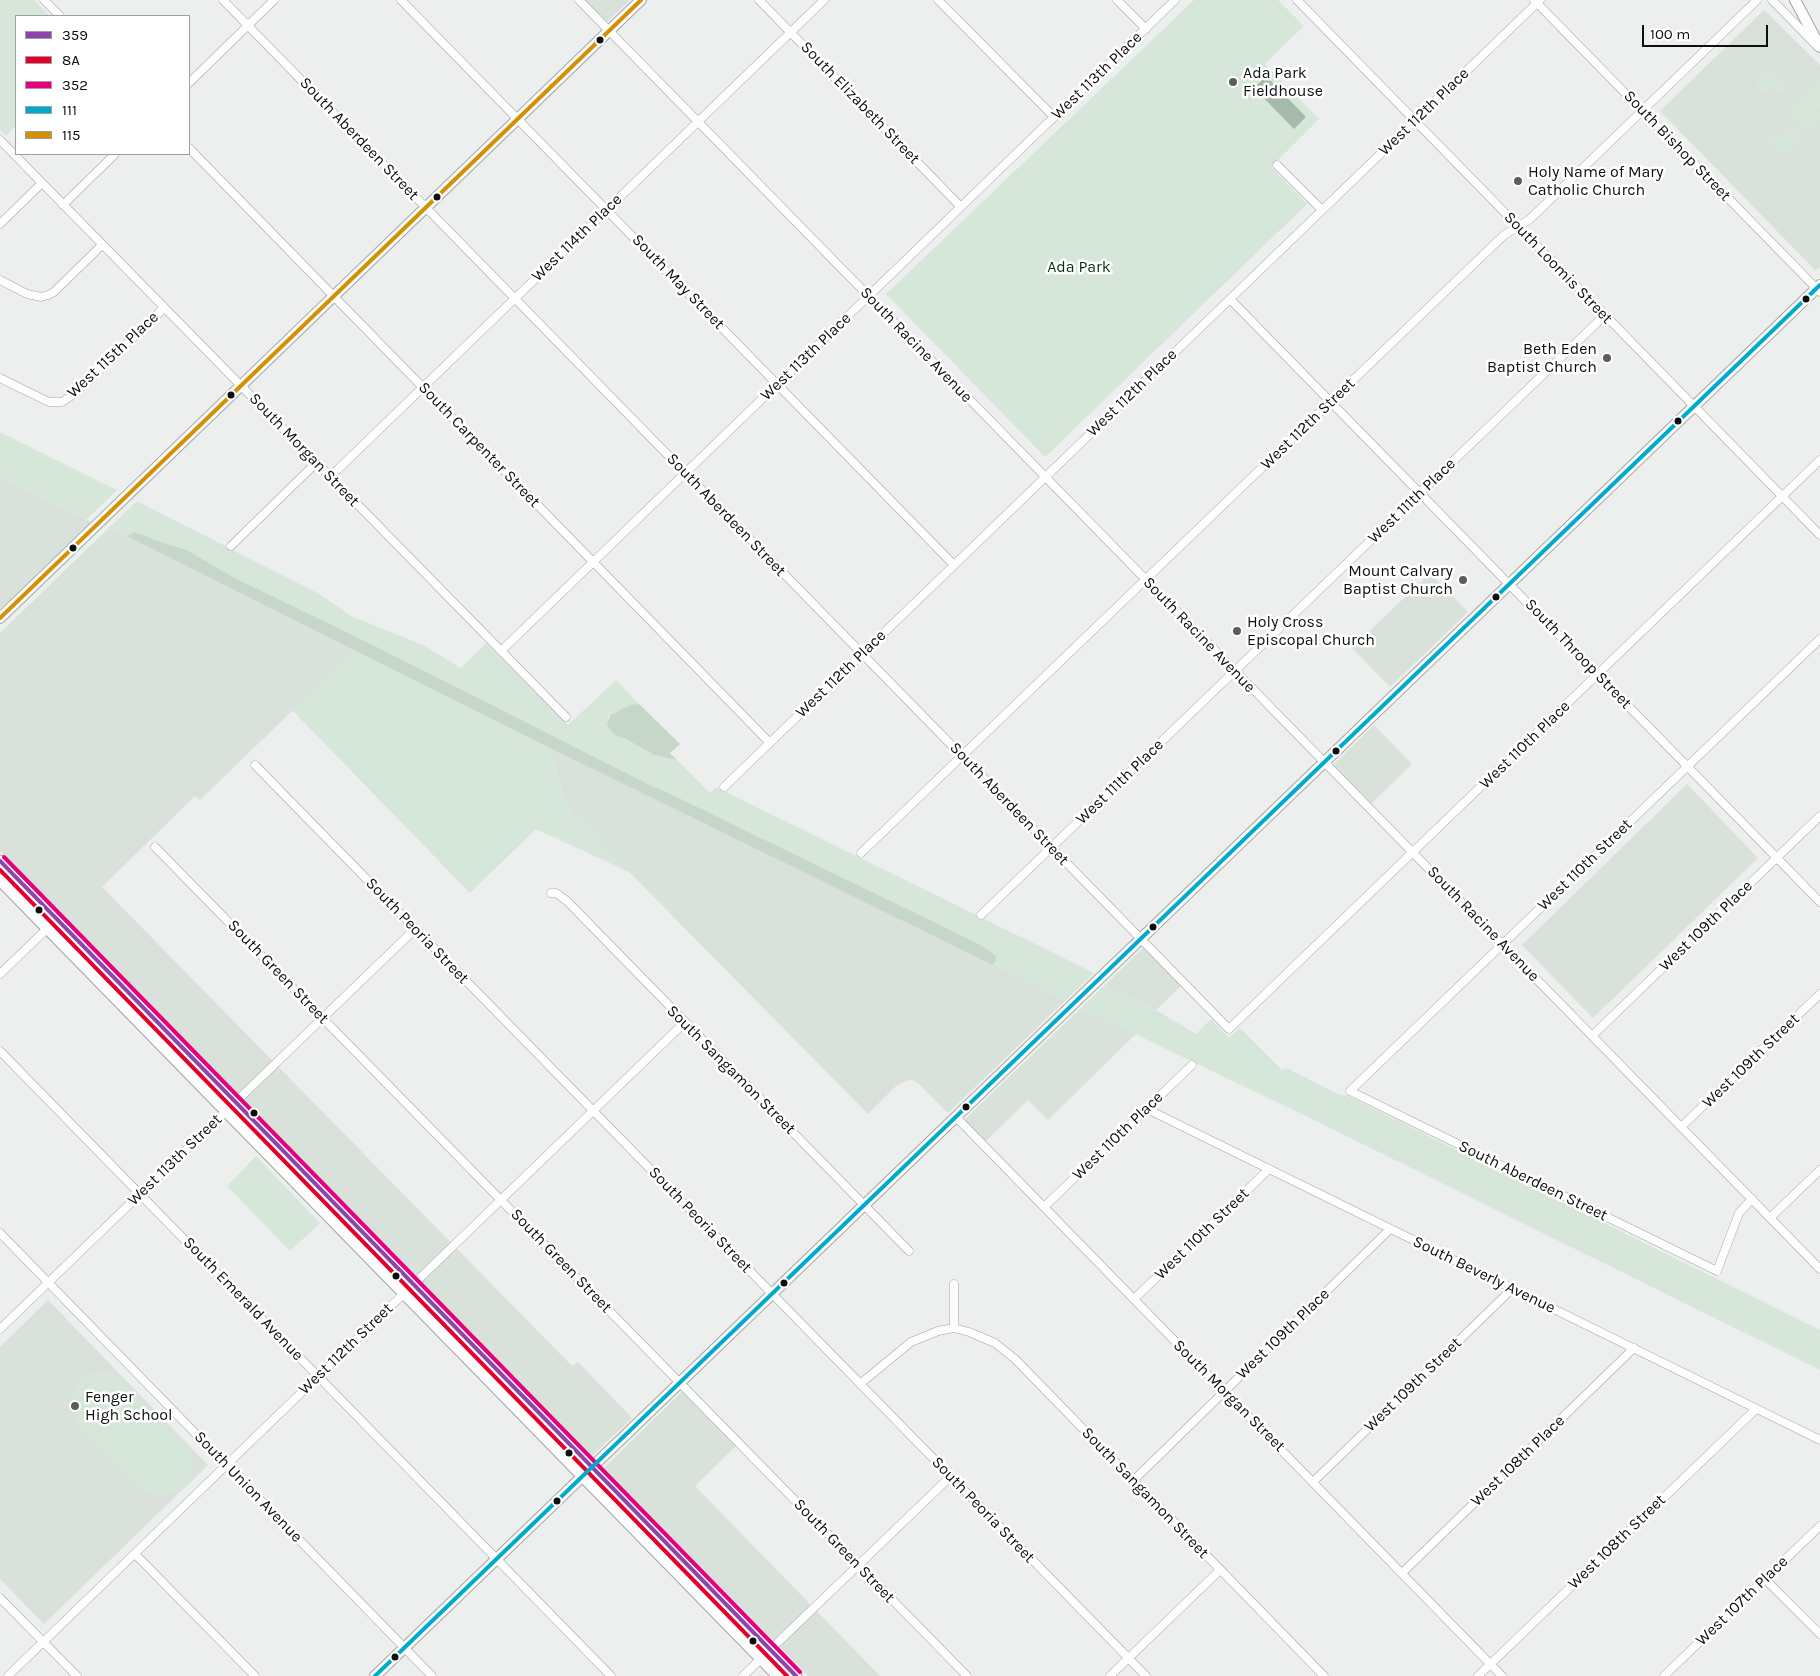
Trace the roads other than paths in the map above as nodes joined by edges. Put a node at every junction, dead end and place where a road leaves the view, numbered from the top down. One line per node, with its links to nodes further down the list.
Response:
1 (44, 0): 17 (street)
2 (223, 0): 18 (street, South Aberdeen Street)
3 (274, 0): 18 (street)
4 (401, 0): 26 (street, South May Street)
5 (579, 0): 20 (street, South Racine Avenue)
6 (640, 0): 20 (main road)
7 (759, 0): 21 (street, South Elizabeth Street)
8 (824, 0): 21 (street, West 114th Place)
9 (938, 0): 25 (street)
10 (1117, 0): 19 (street)
11 (1175, 0): 19 (street, West 113th Place)
12 (1297, 0): 27 (street, South Loomis Street)
13 (1757, 0): 24 (street, West 112th Street)
14 (1772, 0): 22 (street)
15 (1795, 0): 22 (main road)
16 (1537, 1): 24 (street, South Bishop Street); 27 (street, West 112th Place)
17 (59, 15)
18 (248, 26): 23 (street); 36 (street, South Aberdeen Street)
19 (1146, 29): 25 (street, West 113th Place)
20 (609, 30): 26 (main road); 28 (street, South Racine Avenue)
21 (790, 32): 28 (street, West 114th Place); 35 (street, South Elizabeth Street)
22 (1820, 48)
23 (190, 82)
24 (1642, 110): 40 (street, West 112th Street); 43 (street, South Bishop Street)
25 (1054, 117): 35 (street, West 113th Place)
26 (518, 119): 36 (main road); 37 (street, South May Street)
27 (1415, 121): 38 (street, West 112th Place); 40 (street, South Loomis Street)
28 (698, 122): 37 (street, West 114th Place); 45 (street, South Racine Avenue)
29 (0, 140): 33 (street, South Morgan Street)
30 (190, 149): 44 (street, South Carpenter Street)
31 (114, 155): 34 (street)
32 (1277, 165): 38 (street)
33 (42, 183): 34 (street, South Morgan Street); 39 (street)
34 (63, 204): 41 (street, South Morgan Street)
35 (962, 206): 45 (street, West 113th Place)
36 (426, 208): 44 (main road); 46 (street, South Aberdeen Street)
37 (606, 210): 46 (street, West 114th Place); 51 (street, South May Street)
38 (1322, 210): 47 (street, West 112th Place)
39 (0, 224)
40 (1518, 226): 49 (street, South Loomis Street); 54 (street, West 112th Street)
41 (102, 245): 42 (street); 48 (street, South Morgan Street)
42 (0, 280)
43 (1819, 288): 55 (main road)
44 (334, 296): 52 (main road); 53 (street, South Carpenter Street)
45 (869, 296): 51 (street, West 113th Place); 60 (street, South Racine Avenue)
46 (515, 298): 53 (street, West 114th Place); 58 (street, South Aberdeen Street)
47 (1230, 299): 54 (street, South Throop Street); 60 (street, West 112th Place)
48 (164, 308): 50 (street, West 115th Place); 52 (street, South Morgan Street)
49 (1605, 315): 55 (street, South Loomis Street); 61 (street, West 111th Place)
50 (0, 378)
51 (778, 384): 58 (street, West 113th Place); 66 (street, South May Street)
52 (241, 386): 57 (street, South Morgan Street); 69 (main road)
53 (423, 387): 59 (street, West 114th Place); 65 (street, South Carpenter Street)
54 (1331, 402): 61 (street, South Throop Street); 67 (street, West 112th Street)
55 (1694, 406): 62 (street, South Loomis Street); 68 (main road)
56 (1820, 460): 62 (street, West 110th Place)
57 (316, 463): 59 (street, South Morgan Street); 64 (street)
58 (685, 473): 65 (street, West 113th Place); 72 (street, South Aberdeen Street)
59 (330, 477): 71 (street, South Morgan Street)
60 (1045, 477): 66 (street, West 112th Place); 67 (street, South Racine Avenue)
61 (1420, 493): 68 (street, South Throop Street); 73 (street, West 111th Place)
62 (1782, 496): 63 (street, South Loomis Street); 74 (street, West 110th Place)
63 (1820, 535)
64 (231, 546)
65 (593, 562): 71 (street, West 113th Place); 76 (street, South Carpenter Street)
66 (954, 565): 72 (street, West 112th Place)
67 (1146, 580): 73 (street, South Racine Avenue); 77 (street, West 112th Street)
68 (1509, 584): 74 (street, South Throop Street); 78 (main road)
69 (0, 618)
70 (1820, 639): 80 (street, West 110th Street)
71 (501, 651): 75 (street, South Morgan Street)
72 (862, 654): 76 (street, West 112th Place); 77 (street, South Aberdeen Street)
73 (1235, 671): 78 (street, South Racine Avenue); 84 (street, West 111th Place)
74 (1598, 674): 80 (street, South Throop Street); 86 (street, West 110th Place)
75 (566, 717)
76 (770, 742): 81 (street, West 112th Place)
77 (962, 756): 84 (street, South Aberdeen Street); 85 (street, West 112th Street)
78 (1324, 762): 86 (street, South Racine Avenue); 96 (main road)
79 (255, 764): 95 (street, South Peoria Street)
80 (1688, 766): 87 (street, South Throop Street); 97 (street, West 110th Street)
81 (724, 786)
82 (1820, 816): 87 (street, West 109th Place)
83 (155, 847): 100 (street, South Green Street)
84 (1052, 848): 92 (street, West 111th Place); 96 (street, South Aberdeen Street)
85 (861, 853)
86 (1413, 853): 97 (street, South Racine Avenue); 102 (street, West 110th Place)
87 (1776, 858): 91 (street, South Throop Street); 103 (street, West 109th Place)
88 (0, 862): 93 (main road)
89 (0, 880): 94 (main road)
90 (551, 893): 101 (street, South Sangamon Street)
91 (1820, 902)
92 (981, 915)
93 (57, 919): 94 (street); 107 (main road)
94 (47, 928): 98 (street); 110 (main road)
95 (415, 929): 100 (street, West 113th Street); 109 (street, South Peoria Street)
96 (1140, 939): 102 (street, South Aberdeen Street); 111 (main road)
97 (1503, 945): 103 (street, South Racine Avenue); 106 (street, West 110th Street)
98 (0, 974)
99 (1820, 994): 112 (street, West 109th Street)
100 (323, 1018): 107 (street, West 113th Street); 117 (street, South Green Street)
101 (684, 1023): 109 (street, West 112th Street); 118 (street, South Sangamon Street)
102 (1229, 1029)
103 (1592, 1036): 112 (street, South Racine Avenue)
104 (0, 1051): 115 (street, South Emerald Avenue)
105 (1192, 1065): 108 (street, West 110th Place)
106 (1350, 1091): 116 (street, South Aberdeen Street)
107 (235, 1102): 110 (street, West 113th Street); 127 (main road)
108 (1147, 1109): 113 (street, South Beverly Avenue); 119 (street, West 110th Place)
109 (594, 1111): 117 (street, West 112th Street); 130 (street, South Peoria Street)
110 (226, 1112): 115 (street, West 113th Street); 129 (main road)
111 (956, 1117): 118 (main road); 119 (street, South Morgan Street)
112 (1681, 1128): 116 (street, South Racine Avenue)
113 (1269, 1169): 121 (street, South Beverly Avenue); 131 (street, West 110th Street)
114 (1820, 1170): 120 (street)
115 (140, 1194): 125 (street, West 113th Street); 135 (street, South Emerald Avenue)
116 (1752, 1199): 120 (street, South Racine Avenue)
117 (501, 1200): 127 (street, West 112th Street); 136 (street, South Green Street)
118 (864, 1205): 123 (street, South Sangamon Street); 130 (main road)
119 (1044, 1208): 131 (street, South Morgan Street)
120 (1770, 1218): 124 (street, South Racine Avenue)
121 (1390, 1229): 128 (street, South Beverly Avenue); 138 (street, West 109th Place)
122 (0, 1234): 125 (street, South Union Avenue)
123 (909, 1251)
124 (1820, 1269)
125 (48, 1283): 133 (street, West 113th Street); 141 (street, South Union Avenue)
126 (954, 1284): 132 (street)
127 (413, 1285): 129 (street, West 112th Street); 142 (main road)
128 (1512, 1289): 134 (street, South Beverly Avenue); 146 (street, West 109th Street)
129 (404, 1294): 135 (street, West 112th Street); 143 (main road)
130 (772, 1294): 136 (main road); 137 (street, South Peoria Street)
131 (1134, 1299): 138 (street, South Morgan Street)
132 (954, 1328): 137 (street); 145 (street, South Sangamon Street)
133 (0, 1329)
134 (1634, 1348): 139 (street, South Beverly Avenue); 152 (street, West 108th Place)
135 (318, 1376): 141 (street, West 112th Street); 149 (street, South Emerald Avenue)
136 (680, 1382): 142 (main road); 150 (street, South Green Street)
137 (860, 1384): 144 (street, South Peoria Street)
138 (1224, 1392): 145 (street, West 109th Place); 146 (street, South Morgan Street)
139 (1756, 1409): 140 (street, South Beverly Avenue); 161 (street, West 108th Street)
140 (1820, 1440)
141 (226, 1465): 148 (street, West 112th Street); 157 (street, South Union Avenue)
142 (592, 1466): 143 (main road); 158 (main road)
143 (582, 1476): 149 (main road); 160 (main road)
144 (950, 1477): 150 (street); 159 (street, South Peoria Street)
145 (1133, 1481): 151 (street, South Sangamon Street)
146 (1313, 1482): 152 (street, South Morgan Street)
147 (1820, 1526): 153 (street, West 107th Place)
148 (134, 1554): 156 (street, West 112th Street); 164 (street)
149 (496, 1559): 157 (main road); 167 (street, South Emerald Avenue)
150 (858, 1565): 158 (street); 171 (street, South Green Street)
151 (1220, 1570): 159 (street); 174 (street, South Sangamon Street)
152 (1402, 1573): 161 (street, South Morgan Street)
153 (1765, 1579): 155 (street); 177 (street, West 107th Place)
154 (0, 1598): 156 (street)
155 (1820, 1634)
156 (43, 1642): 162 (street, West 112th Street); 163 (street)
157 (404, 1647): 165 (main road); 166 (street, South Union Avenue)
158 (771, 1650): 160 (street); 170 (main road)
159 (1128, 1658): 172 (street); 173 (street, South Peoria Street)
160 (761, 1659): 168 (street); 169 (main road)
161 (1491, 1664): 175 (street, West 108th Street); 176 (street, South Morgan Street)
162 (8, 1676)
163 (77, 1676)
164 (255, 1676)
165 (375, 1676)
166 (432, 1676)
167 (611, 1676)
168 (743, 1676)
169 (778, 1676)
170 (796, 1676)
171 (967, 1676)
172 (1110, 1676)
173 (1146, 1676)
174 (1324, 1676)
175 (1478, 1676)
176 (1502, 1676)
177 (1664, 1676)

